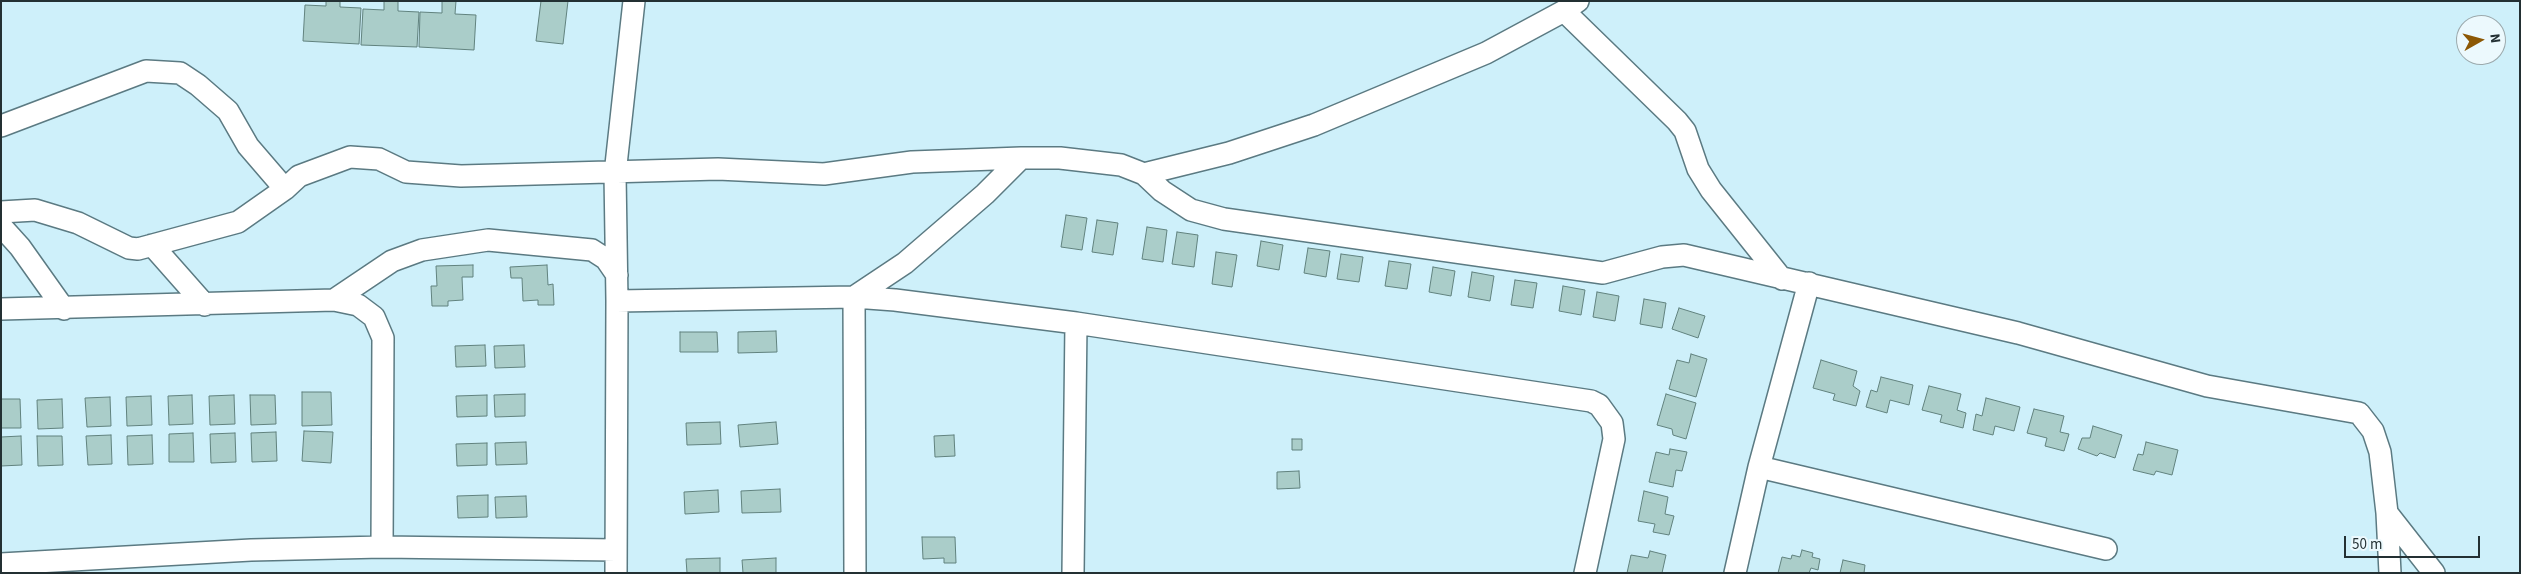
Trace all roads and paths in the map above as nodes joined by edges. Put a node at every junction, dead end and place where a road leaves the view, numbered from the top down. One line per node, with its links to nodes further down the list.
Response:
1 (634, 1): 5 (street)
2 (1571, 6): 6 (street); 12 (street)
3 (1, 126): 7 (street)
4 (1021, 158): 5 (street); 6 (street); 14 (street)
5 (615, 174): 7 (street); 11 (street)
6 (1144, 174): 12 (street)
7 (285, 189): 10 (street)
8 (1, 212): 10 (street)
9 (1, 226): 19 (street)
10 (152, 245): 17 (street)
11 (617, 275): 15 (street); 16 (street)
12 (1782, 279): 13 (street)
13 (1809, 283): 21 (street); 22 (street)
14 (854, 297): 16 (street); 20 (street); 28 (street)
15 (334, 300): 17 (street); 23 (street)
16 (617, 301): 25 (street)
17 (205, 305): 19 (street)
18 (1, 309): 19 (street)
19 (64, 309)
20 (1076, 323): 29 (street); 30 (street)
21 (1759, 467): 24 (street); 31 (street)
22 (2387, 513): 32 (street); 33 (street)
23 (382, 547): 25 (street); 26 (street)
24 (2106, 549)
25 (616, 550): 27 (street)
26 (1, 564)
27 (616, 573)
28 (855, 573)
29 (1073, 573)
30 (1584, 573)
31 (1735, 573)
32 (2390, 573)
33 (2434, 573)

